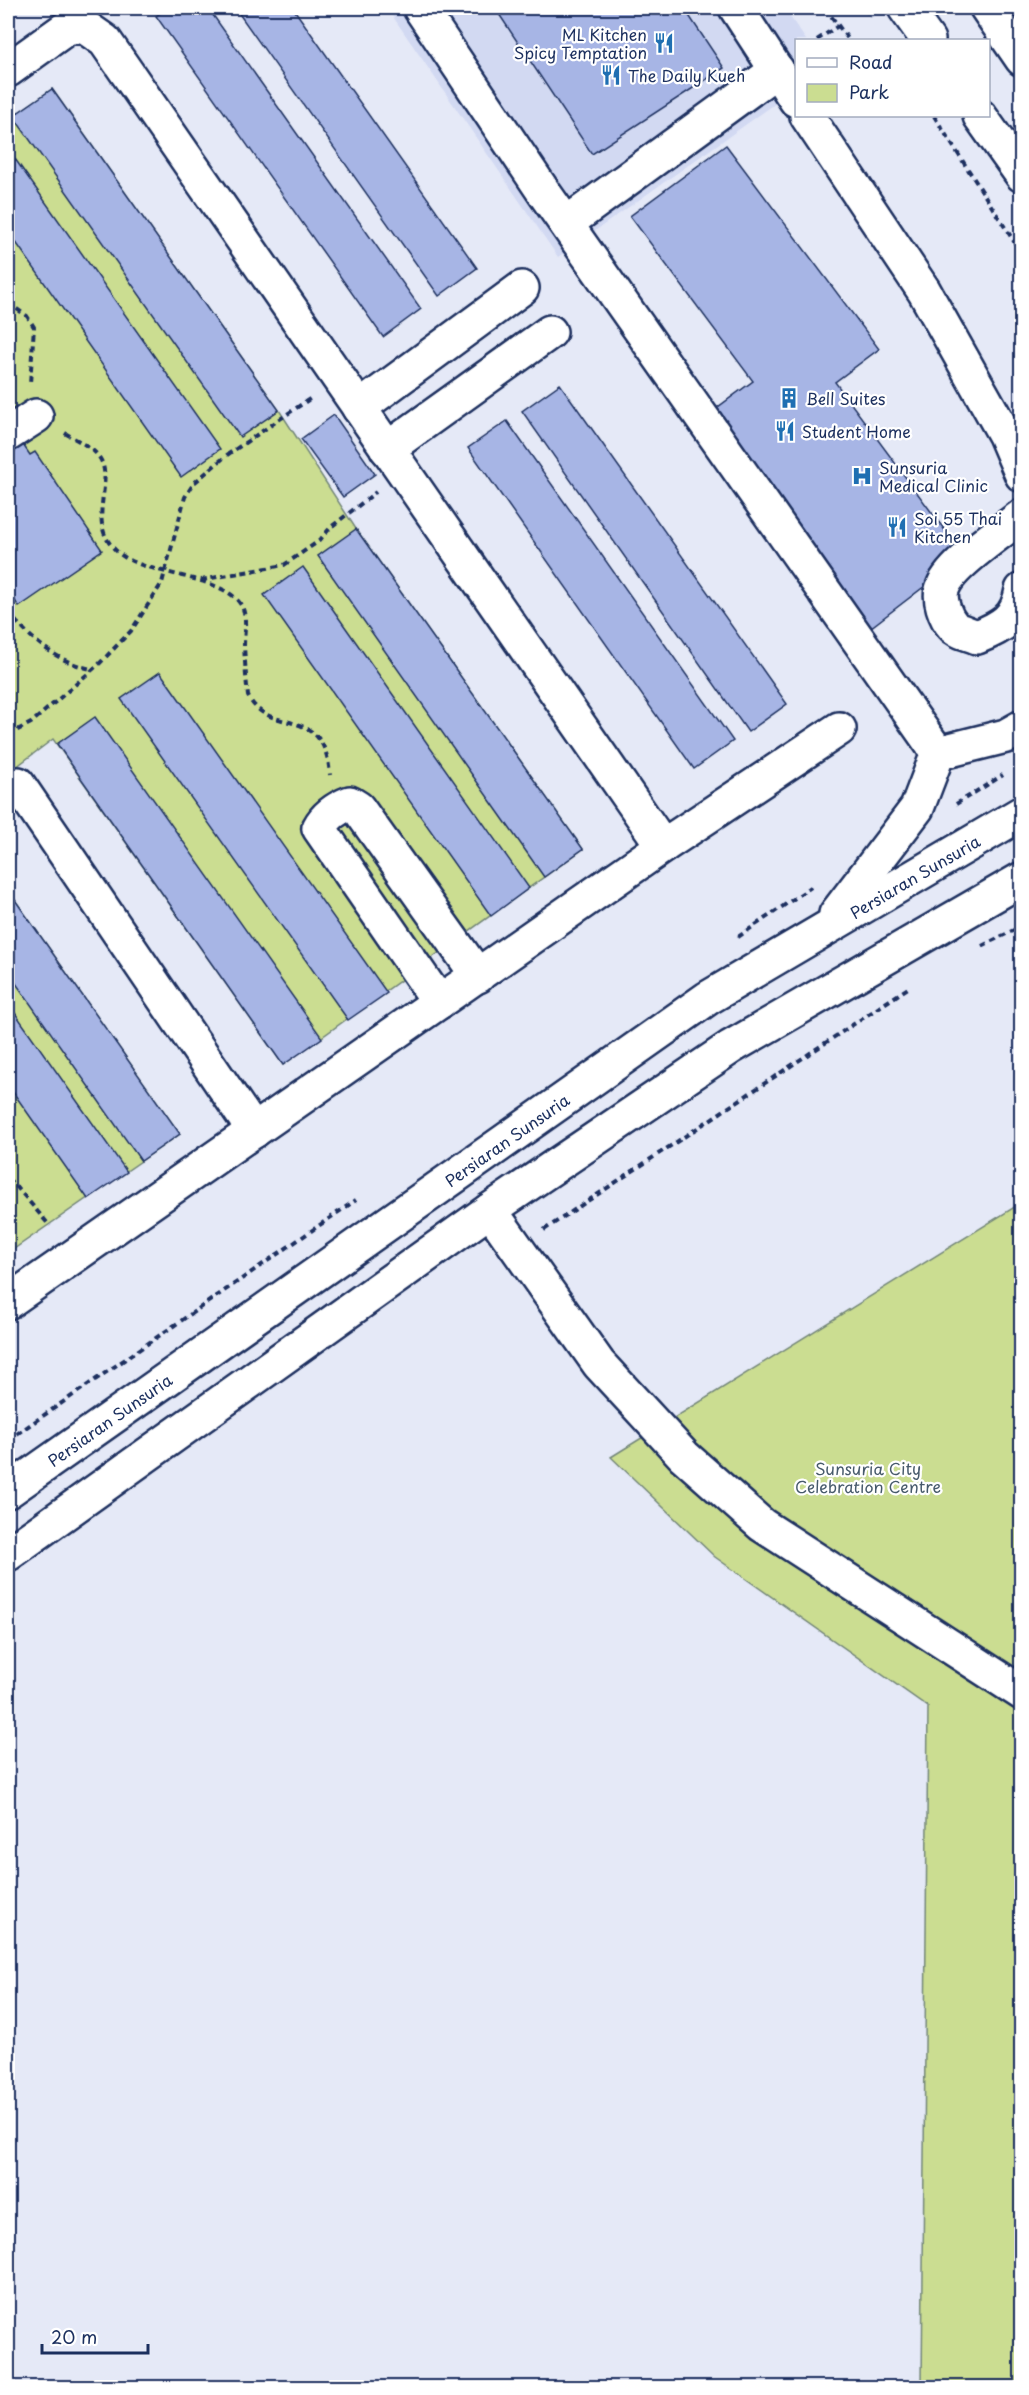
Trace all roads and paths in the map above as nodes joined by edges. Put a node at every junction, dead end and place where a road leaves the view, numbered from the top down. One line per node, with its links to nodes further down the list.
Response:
1 (420, 8): 18 (street)
2 (736, 8): 12 (street)
3 (825, 8): 6 (path)
4 (905, 8): 9 (street)
5 (987, 8): 10 (street)
6 (838, 26): 7 (path); 8 (path)
7 (818, 39)
8 (848, 39)
9 (927, 39)
10 (1022, 59)
11 (8, 70): 23 (street)
12 (777, 70): 13 (street); 18 (street)
13 (795, 98)
14 (808, 117): 28 (street)
15 (935, 117): 19 (path)
16 (981, 117): 17 (street)
17 (1022, 175)
18 (567, 223): 38 (street)
19 (1022, 254)
20 (522, 288): 24 (street)
21 (8, 303): 25 (path)
22 (550, 332): 27 (street)
23 (339, 379): 24 (street); 30 (path)
24 (359, 408): 27 (street)
25 (36, 416): 26 (street); 30 (path)
26 (8, 434)
27 (395, 460): 31 (path); 42 (street)
28 (1022, 475)
29 (1022, 516): 32 (street)
30 (165, 572): 31 (path); 34 (path)
31 (198, 580): 40 (path)
32 (1022, 590)
33 (8, 612): 34 (path)
34 (91, 669): 37 (path)
35 (1022, 727): 38 (street)
36 (839, 729): 42 (street)
37 (8, 735)
38 (938, 753): 46 (street)
39 (18, 784): 52 (street)
40 (342, 806): 49 (street); 51 (street)
41 (1022, 813): 46 (street, Persiaran Sunsuria)
42 (663, 846): 49 (street)
43 (1022, 879): 55 (street)
44 (812, 886): 47 (path)
45 (1022, 926): 48 (path)
46 (825, 927): 60 (street, Persiaran Sunsuria)
47 (734, 940)
48 (972, 950)
49 (478, 976): 51 (street)
50 (913, 985): 57 (path)
51 (439, 1002): 52 (street)
52 (254, 1131): 58 (street)
53 (8, 1179): 56 (path)
54 (361, 1197): 59 (path)
55 (490, 1210): 57 (street); 61 (street)
56 (50, 1226)
57 (517, 1248): 62 (street)
58 (8, 1302)
59 (8, 1440)
60 (8, 1491)
61 (8, 1554)
62 (1022, 1693)

